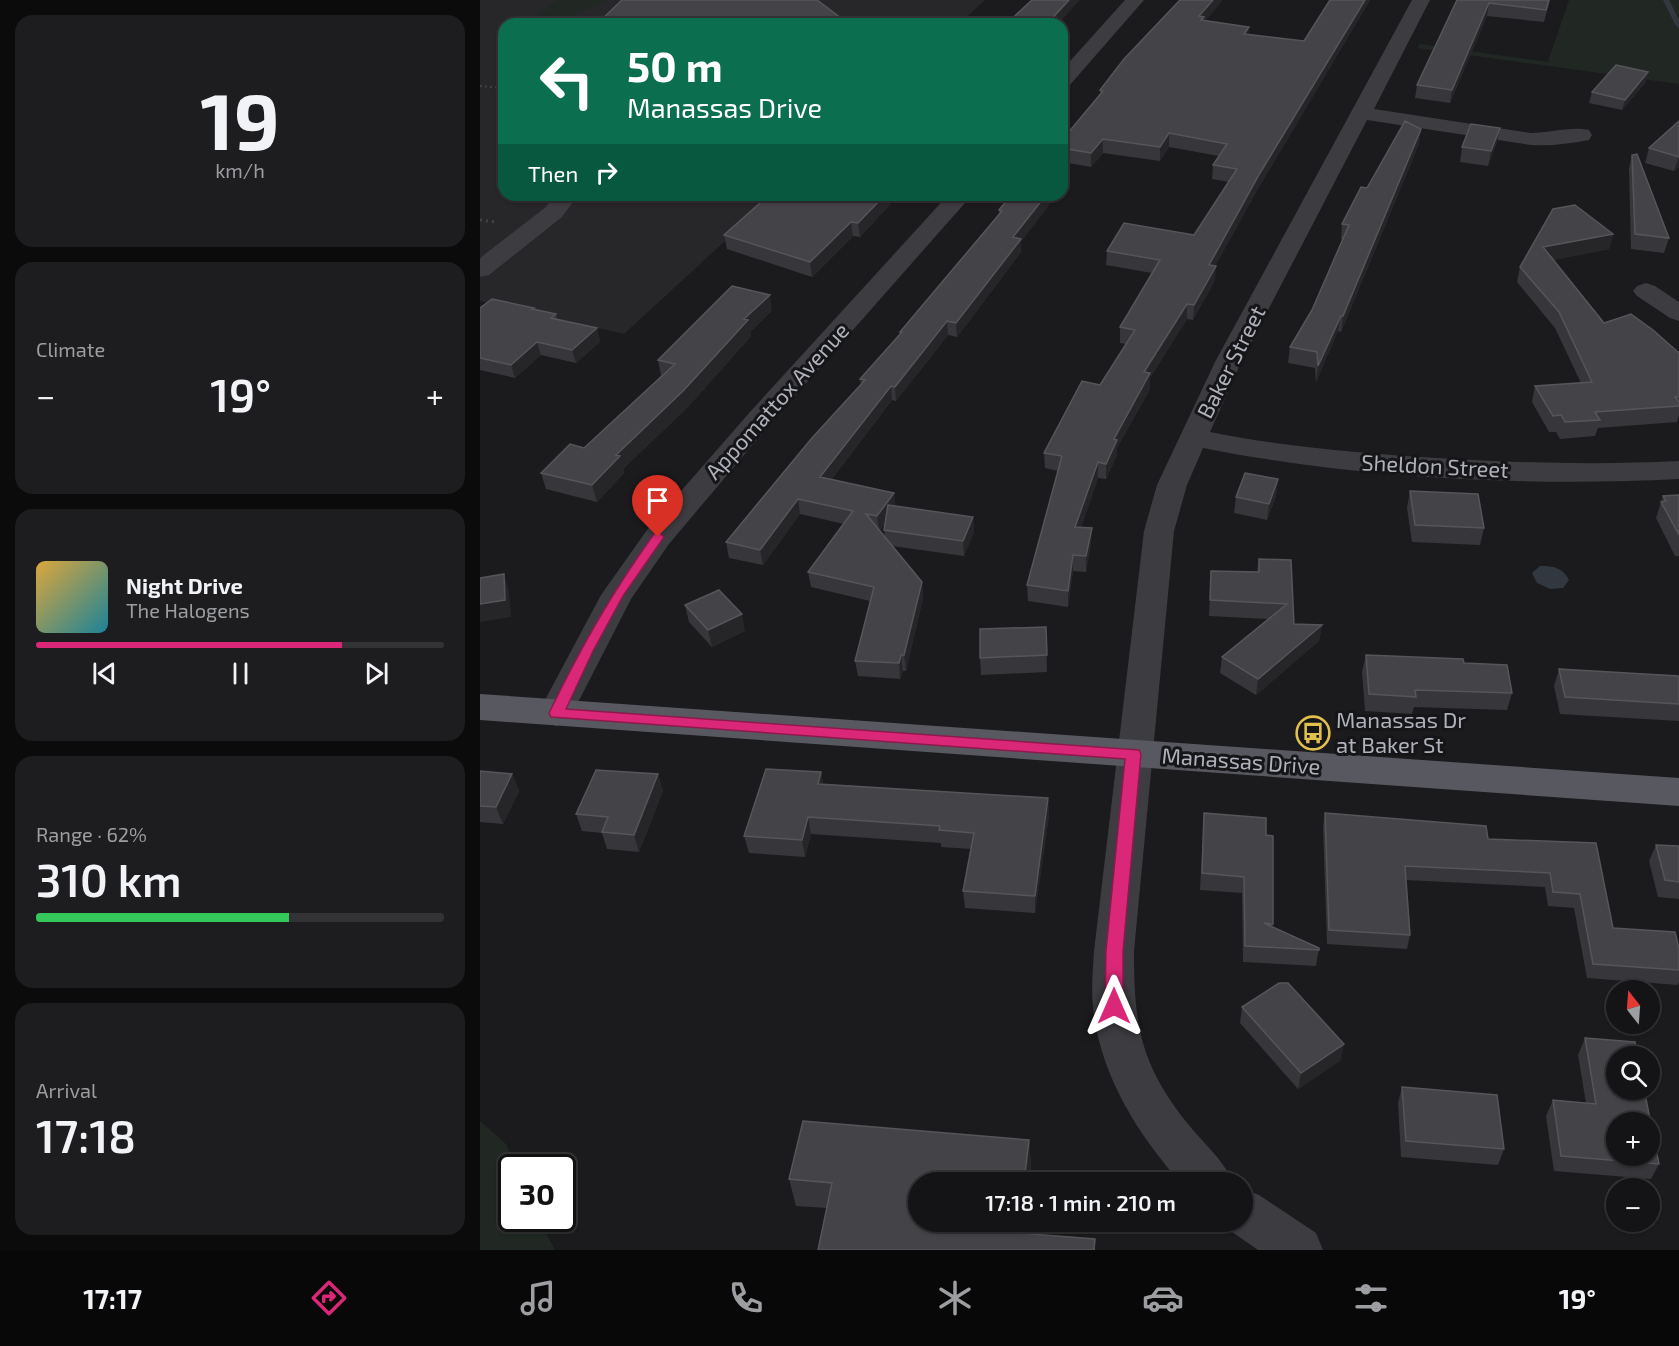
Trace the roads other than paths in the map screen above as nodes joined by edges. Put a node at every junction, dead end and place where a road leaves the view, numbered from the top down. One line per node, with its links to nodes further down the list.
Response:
1 (1135, 0): 3 (street)
2 (1421, 0): 4 (street, Baker Street)
3 (1068, 75)
4 (1361, 112): 5 (street); 11 (street, Baker Street)
5 (1581, 135)
6 (562, 201): 8 (street)
7 (956, 201): 14 (street, Appomattox Avenue)
8 (480, 270)
9 (1646, 291): 10 (street)
10 (1679, 313)
11 (1193, 437): 12 (street, Sheldon Street); 15 (street, Baker Street)
12 (1679, 470)
13 (480, 708): 14 (main road, Manassas Drive)
14 (556, 713): 15 (main road, Manassas Drive)
15 (1133, 754): 16 (main road, Manassas Drive); 17 (street, Baker Street)
16 (1679, 792)
17 (1200, 1172)
18 (1253, 1219): 19 (street)
19 (1299, 1250)

